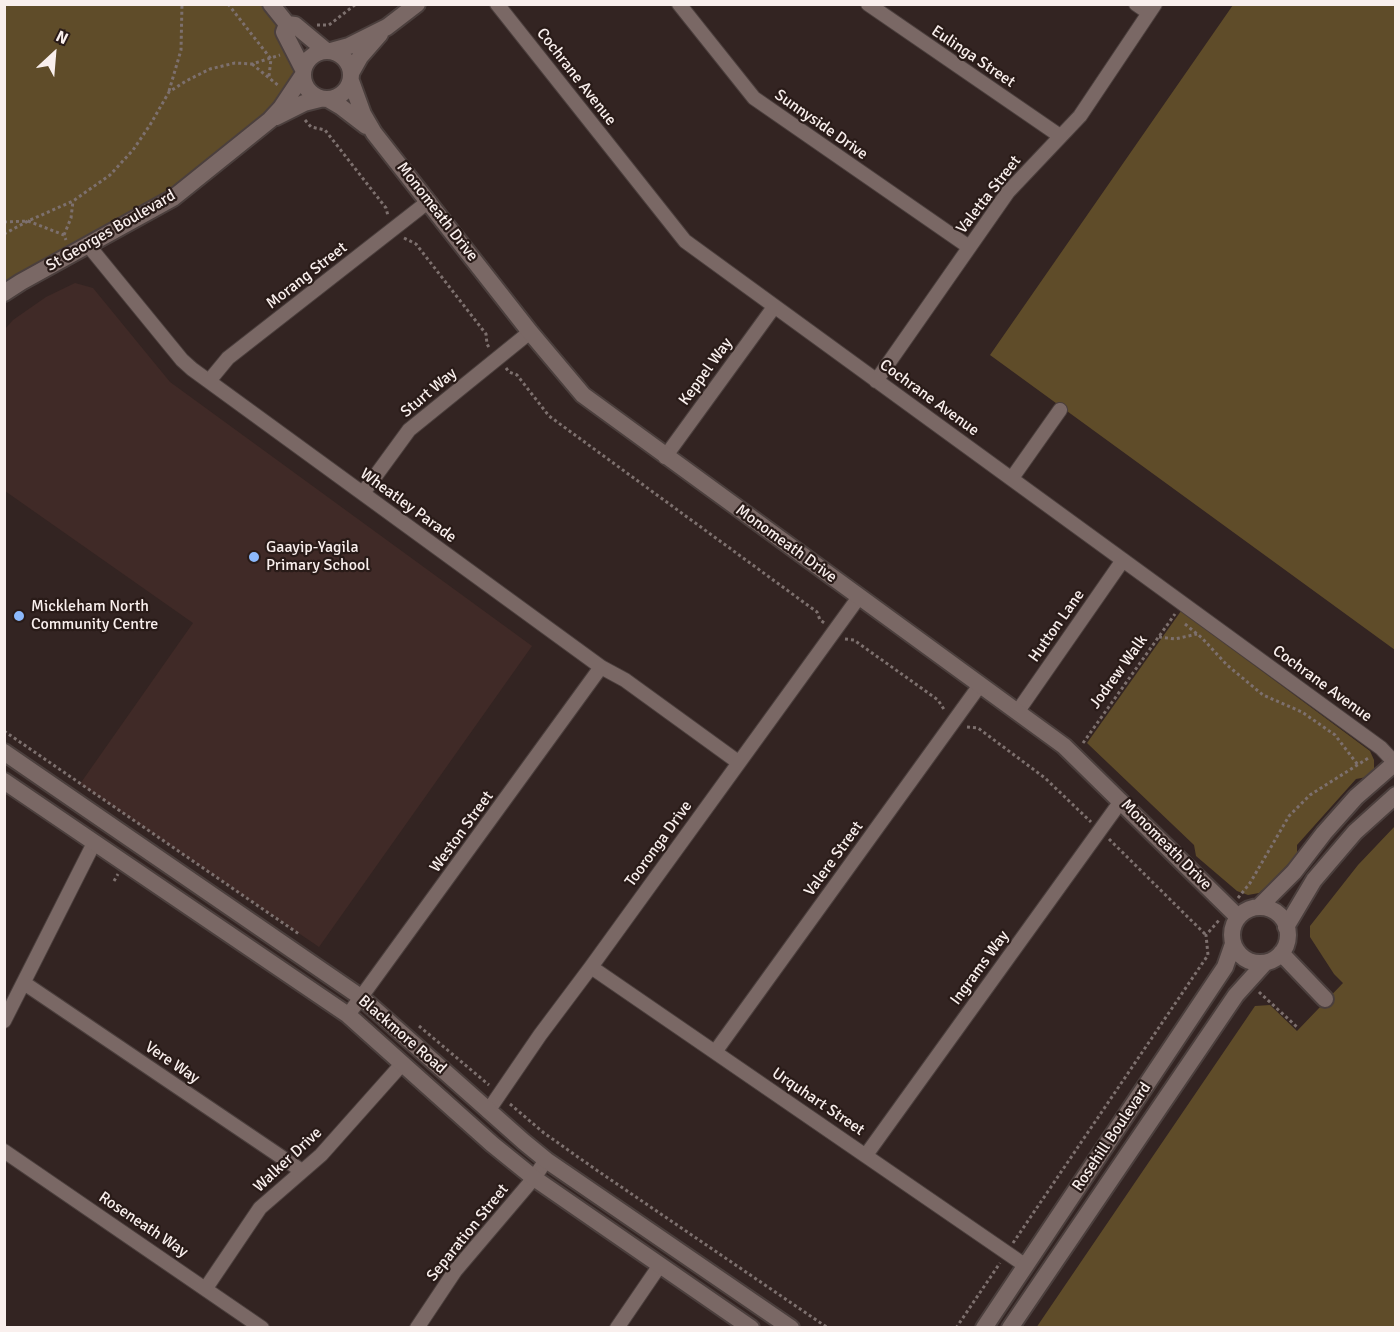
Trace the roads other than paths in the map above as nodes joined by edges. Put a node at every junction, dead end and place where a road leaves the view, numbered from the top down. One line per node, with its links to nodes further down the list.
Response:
1 (272, 4): 8 (street)
2 (417, 4): 9 (street)
3 (497, 4): 21 (street, Cochrane Avenue)
4 (868, 4): 16 (street, Eulinga Street)
5 (1136, 4): 7 (street)
6 (685, 7): 18 (street, Sunnyside Drive)
7 (1152, 9): 16 (street, Valetta Street)
8 (286, 24): 10 (street); 11 (street)
9 (387, 27): 10 (street); 12 (street)
10 (328, 51): 11 (street); 12 (street)
11 (303, 72): 13 (street); 14 (street, St Georges Boulevard)
12 (351, 77): 13 (street); 15 (street, Monomeath Drive)
13 (324, 99): 14 (street); 15 (street, Monomeath Drive)
14 (292, 102): 19 (street, St Georges Boulevard)
15 (374, 133): 17 (street, Monomeath Drive)
16 (1060, 136): 18 (street, Valetta Street)
17 (429, 201): 22 (street, Monomeath Drive); 23 (street, Morang Street)
18 (969, 247): 24 (street, Valetta Street)
19 (81, 249): 20 (street, St Georges Boulevard); 23 (street, Wheatley Parade)
20 (4, 293)
21 (774, 307): 24 (street, Cochrane Avenue); 26 (street, Keppel Way)
22 (530, 332): 26 (street, Monomeath Drive); 28 (street, Sturt Way)
23 (209, 381): 28 (street, Wheatley Parade)
24 (876, 381): 27 (street, Cochrane Avenue)
25 (1060, 410): 27 (street)
26 (665, 457): 30 (street, Monomeath Drive)
27 (1012, 478): 29 (street, Cochrane Avenue)
28 (363, 493): 31 (street, Wheatley Parade)
29 (1124, 560): 33 (street, Hutton Lane); 36 (street, Cochrane Avenue)
30 (859, 597): 32 (street, Monomeath Drive); 35 (street, Tooronga Drive)
31 (601, 667): 35 (street, Wheatley Parade); 49 (street, Weston Street)
32 (980, 685): 33 (street, Monomeath Drive); 53 (street, Valere Street)
33 (1018, 711): 39 (street, Monomeath Drive)
34 (4, 752): 49 (street, Blackmore Road)
35 (738, 762): 47 (street, Tooronga Drive)
36 (1395, 763): 41 (street)
37 (4, 781): 40 (street, Blackmore Road)
38 (1395, 795): 43 (street)
39 (1121, 801): 42 (street, Monomeath Drive); 57 (street, Ingrams Way)
40 (94, 843): 48 (street); 51 (street, Blackmore Road)
41 (1260, 906): 42 (street); 43 (street)
42 (1234, 913): 44 (street)
43 (1286, 927): 45 (street)
44 (1233, 944): 46 (street); 62 (street, Rosehill Boulevard)
45 (1281, 953): 46 (street); 50 (street)
46 (1264, 964): 70 (street, Rosehill Boulevard)
47 (591, 967): 53 (street, Urquhart Street); 55 (street, Tooronga Drive)
48 (24, 983): 52 (street); 59 (street, Vere Way)
49 (362, 998): 51 (street, Weston Street); 55 (street, Blackmore Road)
50 (1325, 999)
51 (348, 1015): 54 (street, Blackmore Road)
52 (4, 1021)
53 (715, 1052): 57 (street, Urquhart Street)
54 (402, 1064): 59 (street, Walker Drive); 60 (street, Blackmore Road)
55 (488, 1111): 58 (street, Blackmore Road)
56 (4, 1151): 63 (street, Roseneath Way)
57 (866, 1155): 62 (street, Urquhart Street)
58 (546, 1160): 60 (street, Separation Street); 68 (street, Blackmore Road)
59 (302, 1171): 63 (street, Walker Drive)
60 (534, 1179): 61 (street, Blackmore Road); 65 (street, Separation Street)
61 (660, 1265): 66 (street); 67 (street, Blackmore Road)
62 (1026, 1266): 69 (street, Rosehill Boulevard)
63 (206, 1288): 64 (street, Roseneath Way)
64 (262, 1328)
65 (417, 1328)
66 (617, 1328)
67 (751, 1328)
68 (791, 1328)
69 (984, 1328)
70 (1010, 1328)

